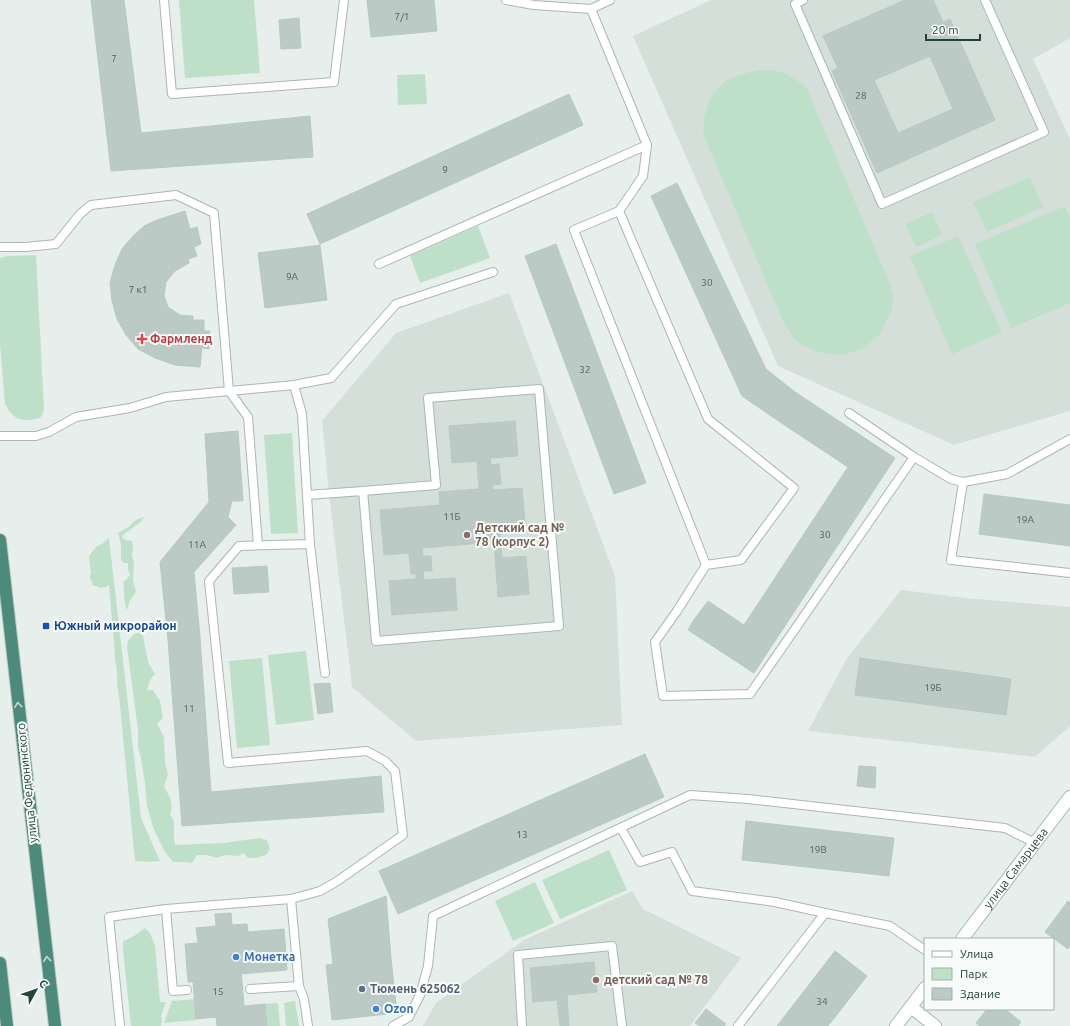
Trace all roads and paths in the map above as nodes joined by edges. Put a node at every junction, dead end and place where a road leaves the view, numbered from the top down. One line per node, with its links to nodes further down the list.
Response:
1 (164, 0): 2 (lane)
2 (344, 0)
3 (506, 0): 7 (lane)
4 (610, 0): 7 (lane)
5 (803, 0): 6 (lane)
6 (985, 0)
7 (591, 8): 8 (lane)
8 (647, 144): 9 (lane); 11 (lane)
9 (619, 211): 25 (lane); 25 (lane)
10 (0, 247): 14 (lane)
11 (379, 264)
12 (493, 272): 13 (lane)
13 (294, 385): 14 (lane); 21 (lane)
14 (229, 391): 16 (lane); 24 (lane)
15 (849, 413): 18 (lane)
16 (0, 436)
17 (1070, 440): 19 (lane)
18 (914, 457): 19 (lane); 25 (lane)
19 (963, 482): 26 (lane)
20 (364, 491): 20 (lane); 21 (lane)
21 (307, 495): 23 (lane)
22 (0, 540): 43 (highway, улица Федюнинского, one-way to 22)
23 (310, 544): 24 (lane); 27 (lane)
24 (258, 545): 31 (lane)
25 (706, 566)
26 (1070, 573)
27 (325, 673)
28 (1070, 797): 30 (street, улица Самарцева)
29 (621, 828): 30 (lane); 33 (lane); 46 (lane)
30 (1035, 843): 34 (street, улица Самарцева)
31 (291, 899): 32 (lane); 37 (lane)
32 (166, 909): 40 (lane); 44 (lane)
33 (825, 913): 35 (lane); 49 (lane)
34 (963, 938)
35 (924, 949)
36 (0, 963): 42 (highway)
37 (299, 986): 38 (lane); 45 (lane)
38 (250, 989)
39 (924, 989): 41 (street)
40 (188, 990)
41 (911, 1007): 50 (street); 51 (street)
42 (7, 1026)
43 (54, 1026)
44 (120, 1026)
45 (308, 1026)
46 (393, 1026)
47 (522, 1026): 48 (lane)
48 (622, 1026)
49 (738, 1026)
50 (896, 1026)
51 (936, 1026)

